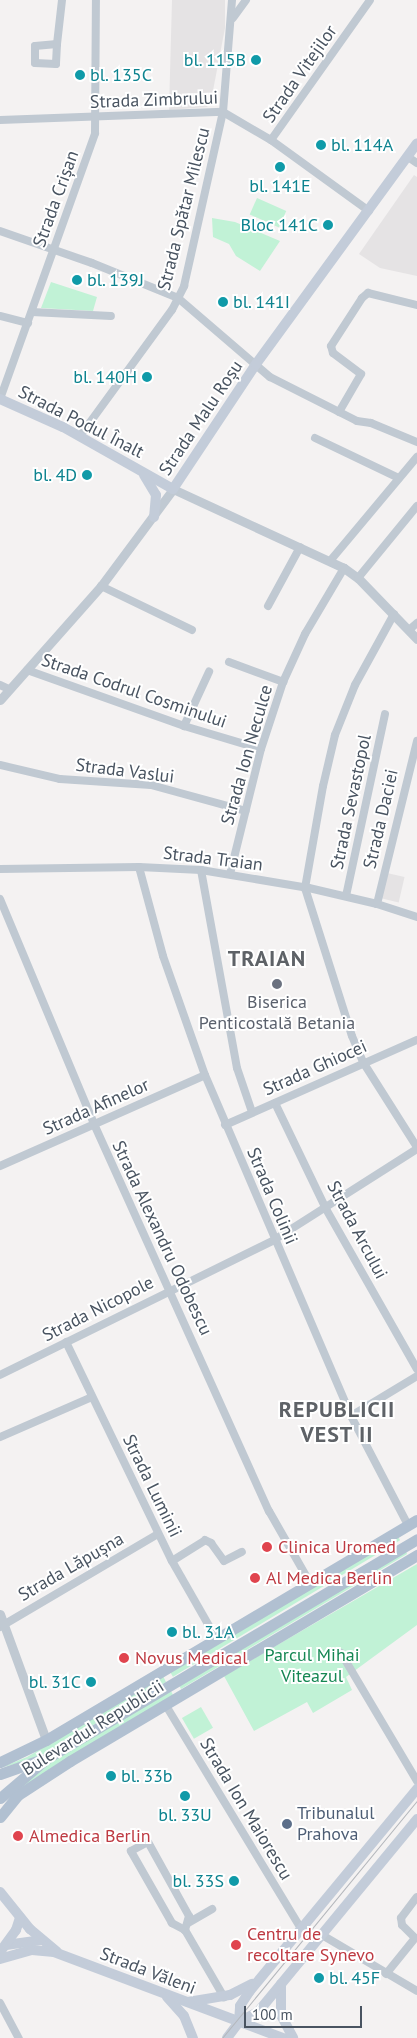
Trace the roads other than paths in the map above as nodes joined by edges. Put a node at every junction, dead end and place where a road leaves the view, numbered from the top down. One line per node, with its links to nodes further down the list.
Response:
1 (62, 0): 7 (street)
2 (96, 0): 9 (street, Strada Crișan)
3 (232, 0): 6 (street, Strada Spătar Milescu)
4 (246, 0): 6 (street, Strada Spătar Milescu)
5 (370, 0): 11 (street, Strada Vitejilor)
6 (233, 18): 8 (street, Strada Spătar Milescu)
7 (57, 44)
8 (223, 112): 9 (street, Strada Zimbrului); 11 (street, Strada Zimbrului); 18 (street, Strada Spătar Milescu)
9 (97, 116): 10 (street, Strada Zimbrului); 17 (street, Strada Crișan)
10 (0, 120)
11 (271, 140): 15 (street, Strada Zimbrului)
12 (417, 143): 13 (main road, Strada Malu Roșu)
13 (408, 157): 14 (street); 15 (main road, Strada Malu Roșu)
14 (417, 163)
15 (369, 211): 24 (main road, Strada Malu Roșu)
16 (0, 231): 17 (street)
17 (54, 250): 18 (street); 20 (street, Strada Crișan)
18 (178, 298): 24 (street); 27 (street, Strada Spătar Milescu)
19 (417, 305): 26 (street)
20 (32, 312): 22 (street); 23 (street, Strada Crișan)
21 (0, 316): 23 (street)
22 (111, 316)
23 (28, 323): 25 (street, Strada Crișan)
24 (256, 364): 26 (street); 33 (main road, Strada Malu Roșu)
25 (0, 399): 27 (main road, Strada Podul Înalt)
26 (339, 412): 29 (street)
27 (80, 436): 31 (main road, Strada Podul Înalt)
28 (315, 438): 32 (street)
29 (417, 442)
30 (417, 457): 32 (street)
31 (138, 469): 33 (main road, Strada Podul Înalt); 35 (main road)
32 (399, 478): 37 (street)
33 (173, 489): 35 (street, Strada Malu Roșu); 36 (street)
34 (417, 506): 39 (street)
35 (154, 517): 40 (street, Strada Malu Roșu)
36 (300, 547): 37 (street); 41 (street)
37 (330, 561): 38 (street)
38 (344, 568): 39 (street); 50 (street, Strada Ion Neculce)
39 (358, 578): 42 (street)
40 (101, 586): 44 (street); 48 (street, Strada Malu Roșu)
41 (268, 606)
42 (394, 614): 45 (street); 64 (street)
43 (417, 623): 45 (street)
44 (192, 630)
45 (409, 630): 46 (street)
46 (417, 639)
47 (229, 662): 50 (street)
48 (27, 670): 52 (street, Strada Malu Roșu); 55 (street, Strada Codrul Cosminului)
49 (209, 672): 55 (street)
50 (283, 682): 57 (street, Strada Ion Neculce)
51 (0, 685): 52 (street)
52 (9, 689): 53 (street, Strada Malu Roșu)
53 (0, 700)
54 (386, 714): 65 (street, Strada Sevastopol)
55 (184, 726): 57 (street, Strada Codrul Cosminului)
56 (417, 741): 67 (street, Strada Daciei)
57 (261, 749): 59 (street, Strada Ion Neculce)
58 (0, 765): 59 (street, Strada Vaslui)
59 (246, 811): 63 (street, Strada Ion Neculce)
60 (139, 867): 61 (street, Strada Traian); 62 (street, Strada Traian); 71 (street, Strada Colinii)
61 (0, 869)
62 (201, 870): 63 (street, Strada Traian); 73 (street)
63 (230, 874): 64 (street, Strada Traian)
64 (305, 888): 65 (street, Strada Traian); 70 (street)
65 (346, 896): 67 (street, Strada Traian)
66 (0, 899): 74 (street, Strada Alexandru Odobescu)
67 (377, 904): 68 (street, Strada Traian)
68 (416, 918)
69 (417, 1040): 70 (street, Strada Ghiocei)
70 (363, 1062): 72 (street, Strada Ghiocei); 76 (street)
71 (205, 1076): 74 (street, Strada Afinelor); 75 (street, Strada Colinii)
72 (275, 1103): 73 (street, Strada Ghiocei); 78 (street, Strada Arcului)
73 (252, 1112): 75 (street, Strada Ghiocei)
74 (94, 1124): 77 (street, Strada Afinelor); 80 (street, Strada Alexandru Odobescu)
75 (225, 1125): 79 (street, Strada Colinii)
76 (417, 1148): 78 (street, Strada Nicopole)
77 (0, 1166)
78 (326, 1209): 79 (street, Strada Nicopole); 82 (street, Strada Arcului)
79 (274, 1240): 80 (street, Strada Nicopole); 86 (street, Strada Colinii)
80 (170, 1290): 81 (street, Strada Nicopole); 94 (street, Strada Alexandru Odobescu)
81 (66, 1342): 83 (street, Strada Nicopole); 85 (street, Strada Luminii)
82 (417, 1369)
83 (0, 1375)
84 (417, 1376): 86 (street)
85 (92, 1397): 87 (street); 89 (street, Strada Luminii)
86 (351, 1416): 88 (street, Strada Colinii)
87 (0, 1437)
88 (413, 1523): 94 (main road, Bulevardul Republicii)
89 (158, 1534): 93 (street, Strada Luminii); 96 (street, Strada Lăpușna)
90 (417, 1539): 101 (main road, Bulevardul Republicii)
91 (242, 1552): 93 (street)
92 (417, 1555): 99 (main road, Bulevardul Republicii)
93 (172, 1561): 97 (street, Strada Luminii)
94 (310, 1583): 97 (main road, Bulevardul Republicii)
95 (0, 1614): 96 (street)
96 (2, 1626): 100 (street)
97 (217, 1640): 100 (main road, Bulevardul Republicii)
98 (341, 1653): 104 (street)
99 (165, 1704): 107 (main road, Bulevardul Republicii); 115 (street, Strada Ion Maiorescu)
100 (46, 1740): 102 (main road, Bulevardul Republicii)
101 (47, 1758): 103 (main road, Bulevardul Republicii); 106 (main road, Bulevardul Republicii)
102 (0, 1762)
103 (0, 1774)
104 (417, 1781)
105 (417, 1789): 115 (main road)
106 (0, 1798)
107 (0, 1817)
108 (416, 1822): 116 (main road)
109 (0, 1892): 113 (main road)
110 (417, 1897): 111 (street)
111 (414, 1906): 117 (street)
112 (212, 1909): 114 (street)
113 (20, 1918): 118 (main road); 119 (main road)
114 (187, 1926): 114 (street); 127 (street)
115 (301, 1928): 123 (main road)
116 (322, 1934): 122 (street); 124 (main road)
117 (416, 1936): 122 (street)
118 (41, 1940): 119 (main road); 120 (main road)
119 (3, 1948)
120 (60, 1954): 121 (main road, Strada Văleni); 126 (main road, Strada Văleni)
121 (0, 1959)
122 (386, 1974): 125 (street)
123 (260, 1979): 127 (main road); 130 (main road)
124 (281, 1984): 130 (main road); 135 (main road)
125 (417, 1991)
126 (165, 1995): 129 (main road, Strada Văleni); 132 (main road)
127 (224, 1997): 129 (main road)
128 (0, 2003): 131 (street)
129 (185, 2003): 130 (main road, Strada Văleni)
130 (239, 2022): 133 (main road); 134 (main road, Strada Văleni)
131 (19, 2038)
132 (193, 2038)
133 (227, 2038)
134 (283, 2038)
135 (292, 2038)

